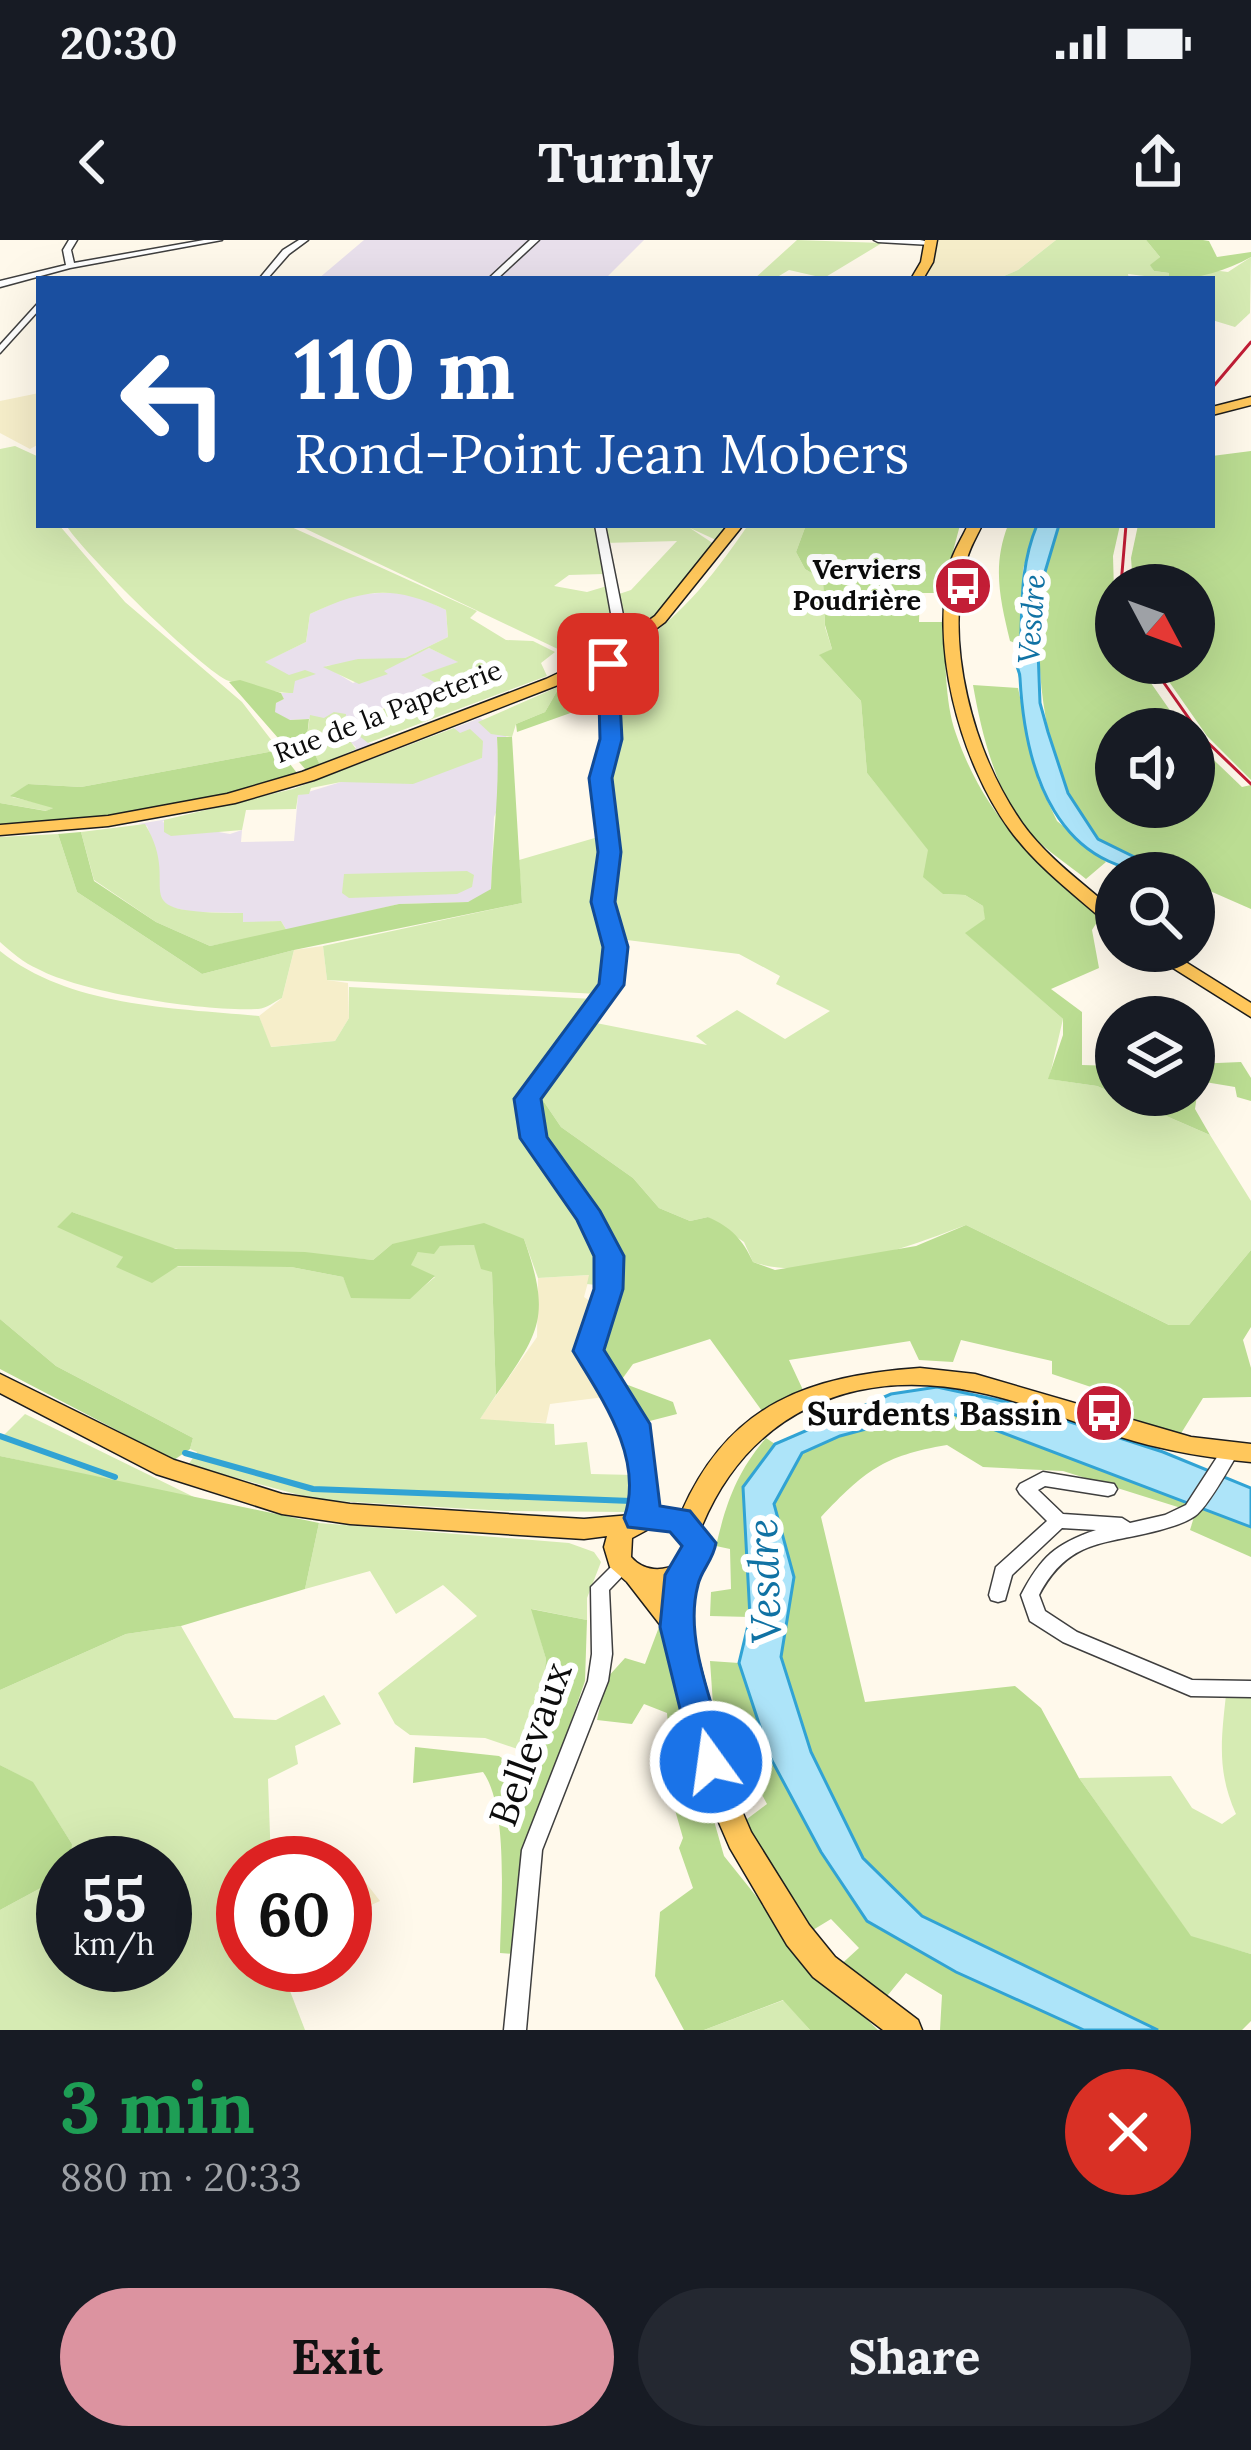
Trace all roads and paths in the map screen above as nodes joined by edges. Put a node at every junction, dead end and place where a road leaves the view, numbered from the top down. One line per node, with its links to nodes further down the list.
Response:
1 (73, 240): 7 (street)
2 (218, 240): 7 (street)
3 (304, 240): 9 (street)
4 (536, 240): 10 (street)
5 (878, 240): 6 (street)
6 (931, 242): 11 (main road)
7 (70, 266): 8 (street)
8 (51, 275)
9 (266, 276)
10 (495, 276)
11 (917, 276)
12 (36, 278): 13 (street)
13 (0, 284)
14 (36, 308): 15 (street)
15 (0, 350)
16 (1251, 401): 17 (main road)
17 (1215, 410)
18 (601, 528): 21 (street)
19 (734, 528): 21 (main road, Rue de la Papeterie)
20 (974, 528): 24 (main road)
21 (627, 644): 22 (main road, Rue de la Papeterie)
22 (601, 660): 23 (main road, Rue de la Papeterie); 30 (street)
23 (0, 830)
24 (1095, 902)
25 (1189, 972): 26 (main road)
26 (1251, 1010)
27 (0, 1383): 34 (main road)
28 (1240, 1453): 32 (main road); 33 (street)
29 (1108, 1490): 31 (street)
30 (634, 1521): 32 (main road); 34 (main road); 35 (main road)
31 (1058, 1521): 33 (street); 36 (street)
32 (689, 1526): 37 (main road)
33 (1137, 1526): 38 (street)
34 (584, 1528): 35 (main road)
35 (625, 1565): 37 (main road); 40 (main road); 42 (street, Bellevaux)
36 (1004, 1571): 38 (street); 39 (street)
37 (682, 1575): 40 (main road)
38 (1035, 1582): 41 (street)
39 (998, 1595)
40 (677, 1627): 43 (main road)
41 (1251, 1689)
42 (515, 2030)
43 (907, 2030)

